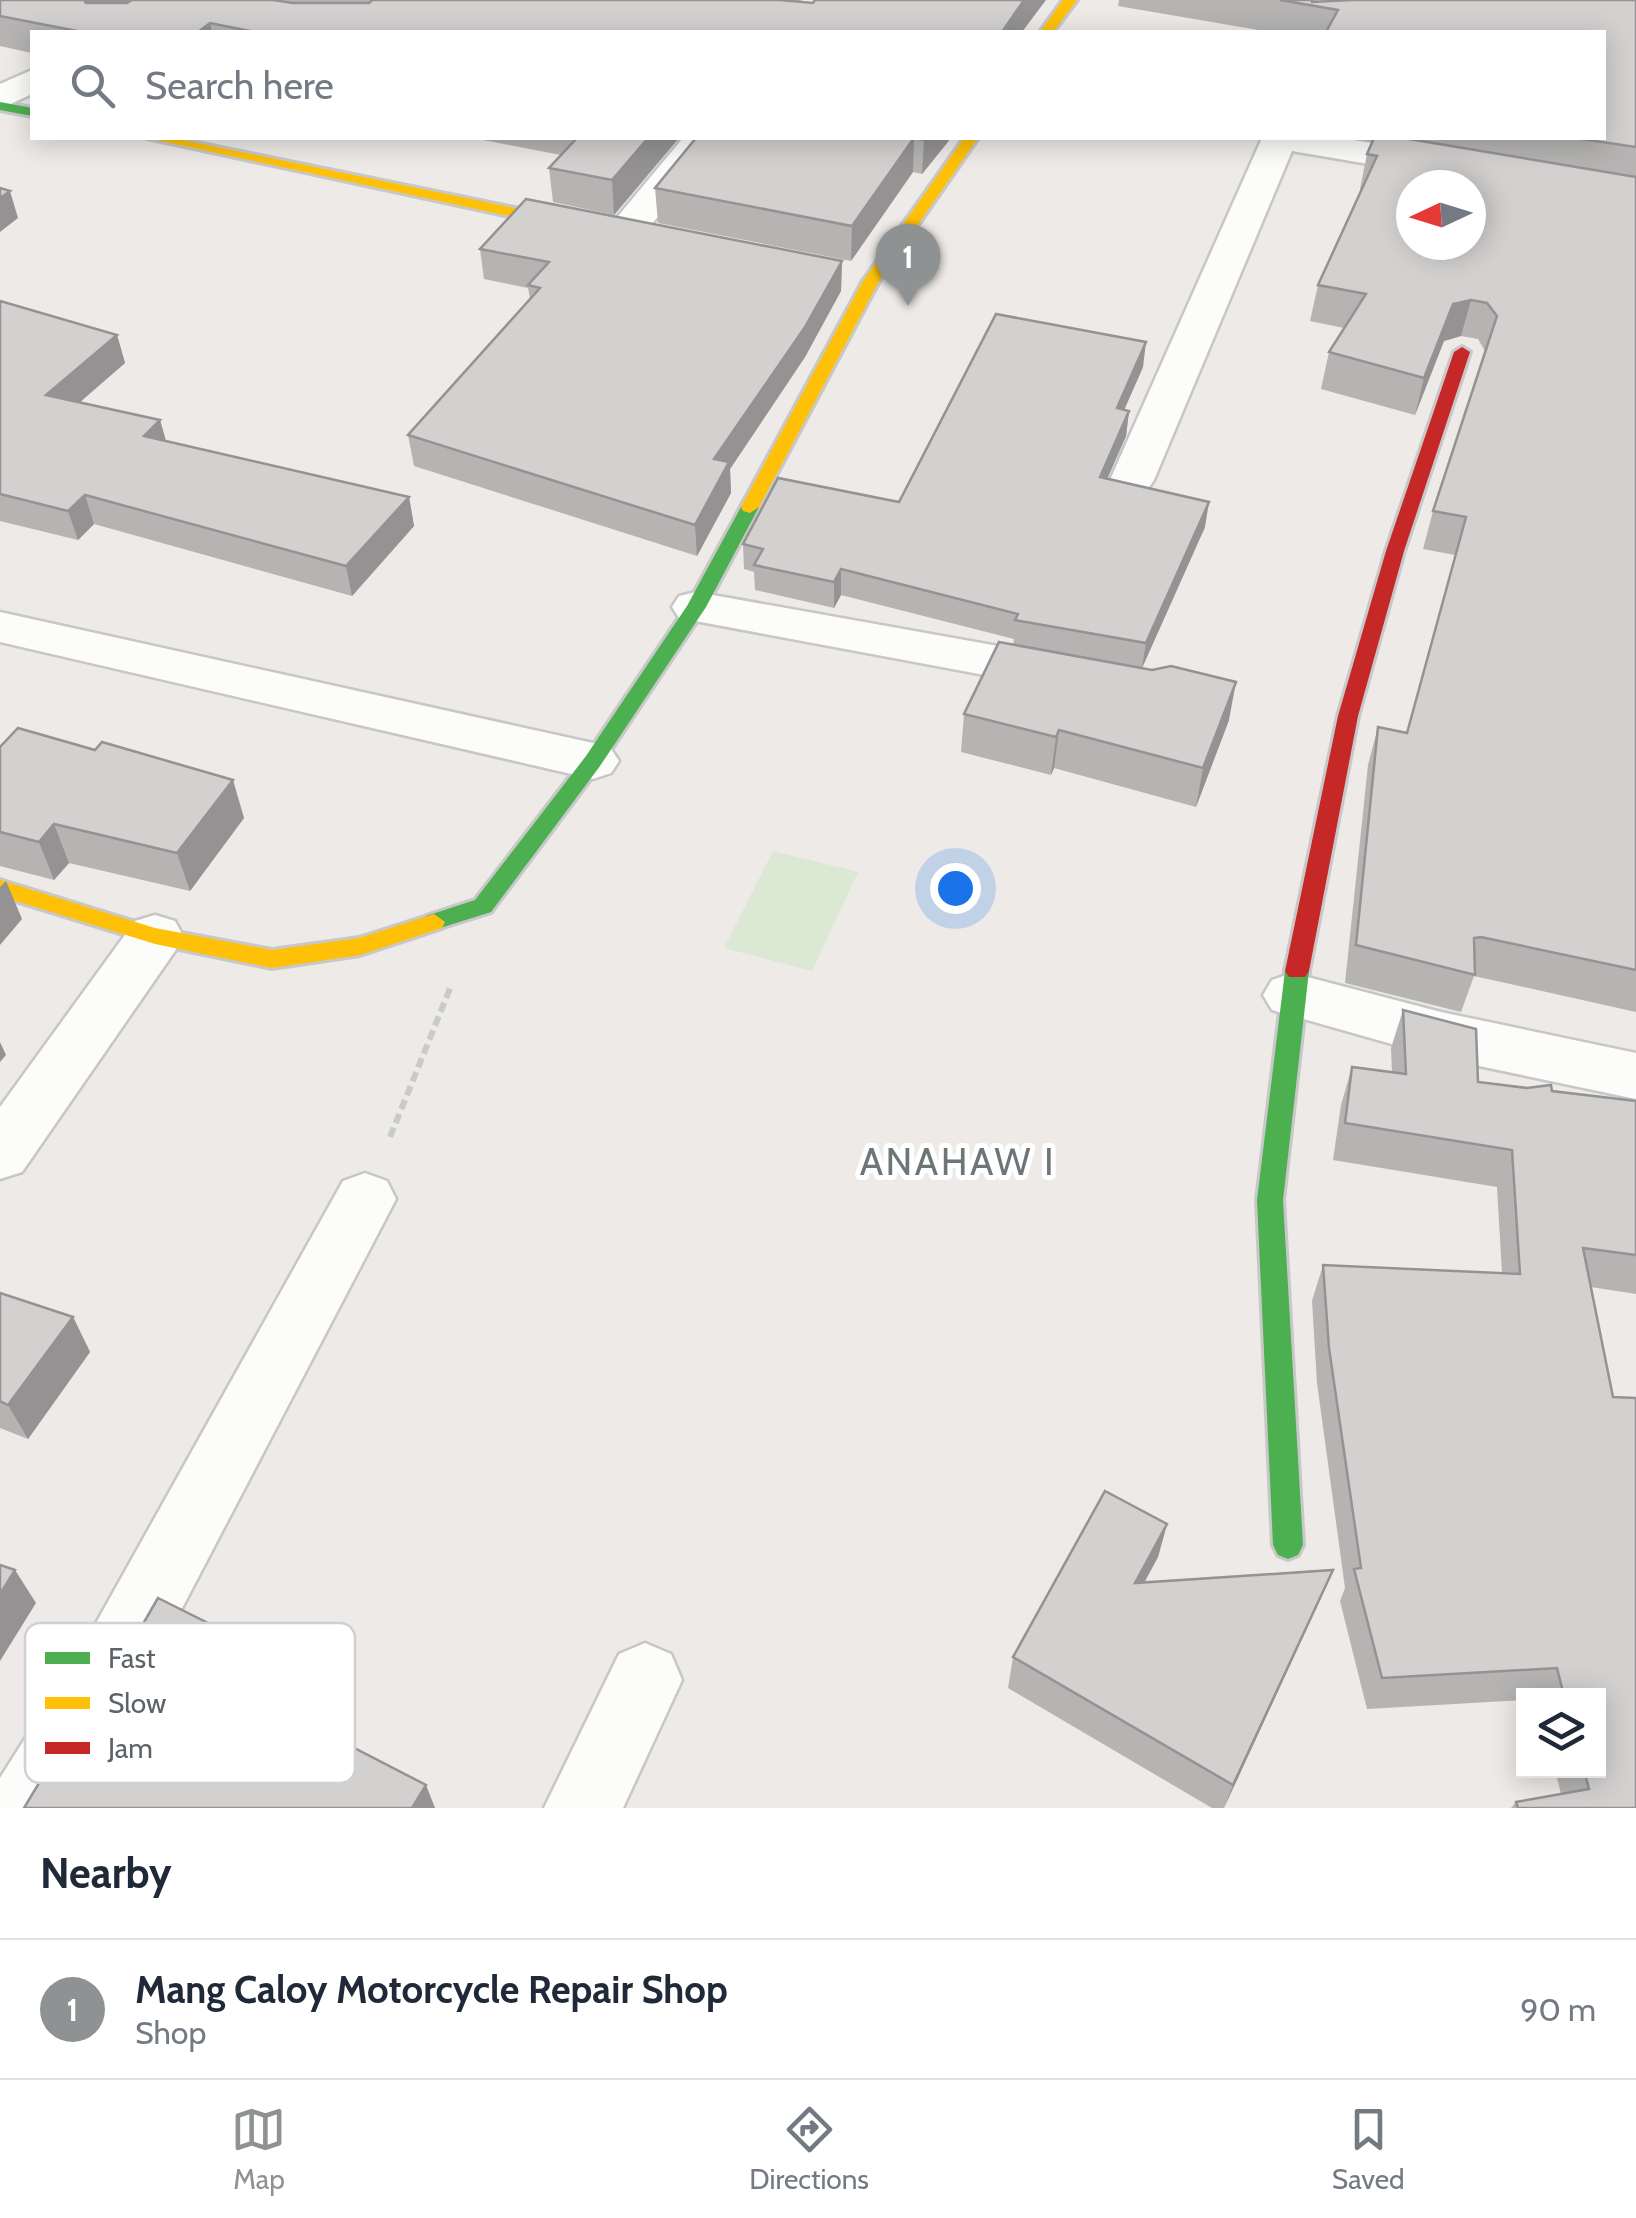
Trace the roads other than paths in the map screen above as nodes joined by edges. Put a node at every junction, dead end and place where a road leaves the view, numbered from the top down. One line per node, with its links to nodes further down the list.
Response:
1 (1070, 0): 3 (street)
2 (1339, 0): 4 (street)
3 (1048, 30)
4 (1326, 30)
5 (30, 81): 6 (street)
6 (0, 102): 7 (street)
7 (30, 111)
8 (164, 140): 14 (street)
9 (701, 140): 14 (street)
10 (969, 140): 17 (street)
11 (1279, 140): 16 (street)
12 (1292, 140): 13 (street)
13 (1468, 170)
14 (633, 237)
15 (1462, 352): 23 (street)
16 (1132, 480)
17 (696, 607): 19 (street); 20 (street)
18 (0, 627): 20 (street)
19 (1112, 683)
20 (593, 762): 22 (street)
21 (0, 888): 22 (street)
22 (154, 936): 25 (street)
23 (1292, 996): 24 (street); 27 (street)
24 (1636, 1076)
25 (0, 1154)
26 (365, 1199): 28 (street)
27 (1288, 1544)
28 (136, 1623)
29 (645, 1680): 32 (street)
30 (41, 1783): 31 (street)
31 (26, 1808)
32 (584, 1808)

